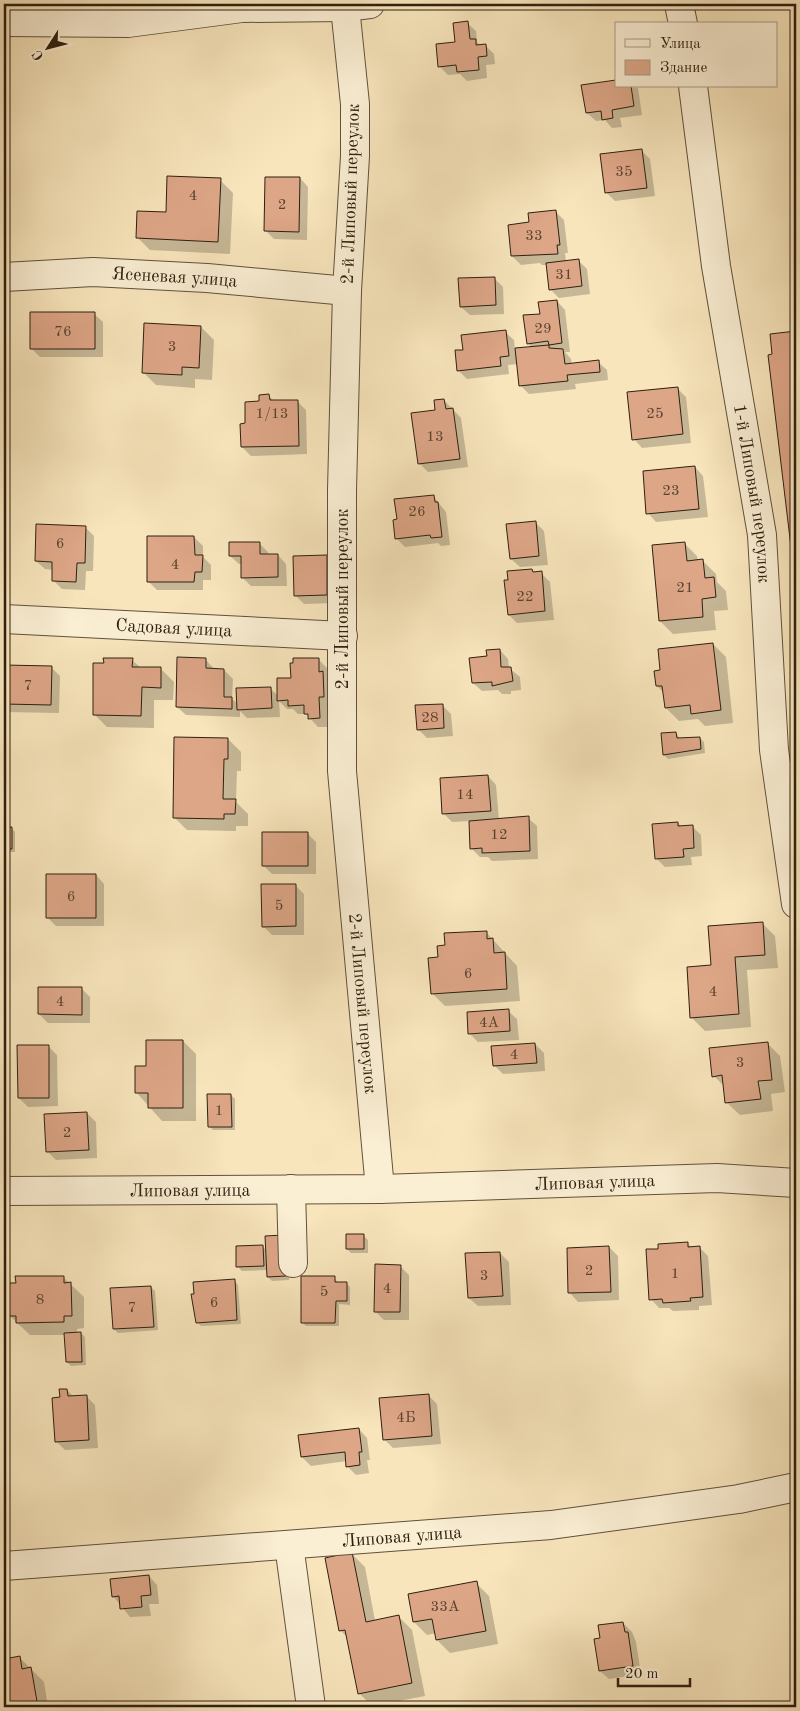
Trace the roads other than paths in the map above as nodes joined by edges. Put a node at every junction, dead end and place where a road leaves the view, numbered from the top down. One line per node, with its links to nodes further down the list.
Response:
1 (679, 4): 5 (street)
2 (358, 6): 3 (street); 8 (street, 2-й Липовый переулок)
3 (165, 10): 4 (street)
4 (4, 22)
5 (683, 22)
6 (693, 88): 11 (street, 1-й Липовый переулок)
7 (4, 277): 8 (street, Ясеневая улица)
8 (347, 291): 10 (street, 2-й Липовый переулок)
9 (4, 619): 10 (street, Садовая улица)
10 (343, 636): 14 (street, 2-й Липовый переулок)
11 (796, 904)
12 (796, 1183): 14 (street, Липовая улица)
13 (291, 1189): 14 (street, Липовая улица); 15 (street, Липовая улица); 16 (street)
14 (380, 1189)
15 (4, 1191)
16 (294, 1263)
17 (796, 1488): 18 (street, Липовая улица)
18 (289, 1545): 19 (street, Липовая улица); 20 (street)
19 (4, 1566)
20 (311, 1707)

